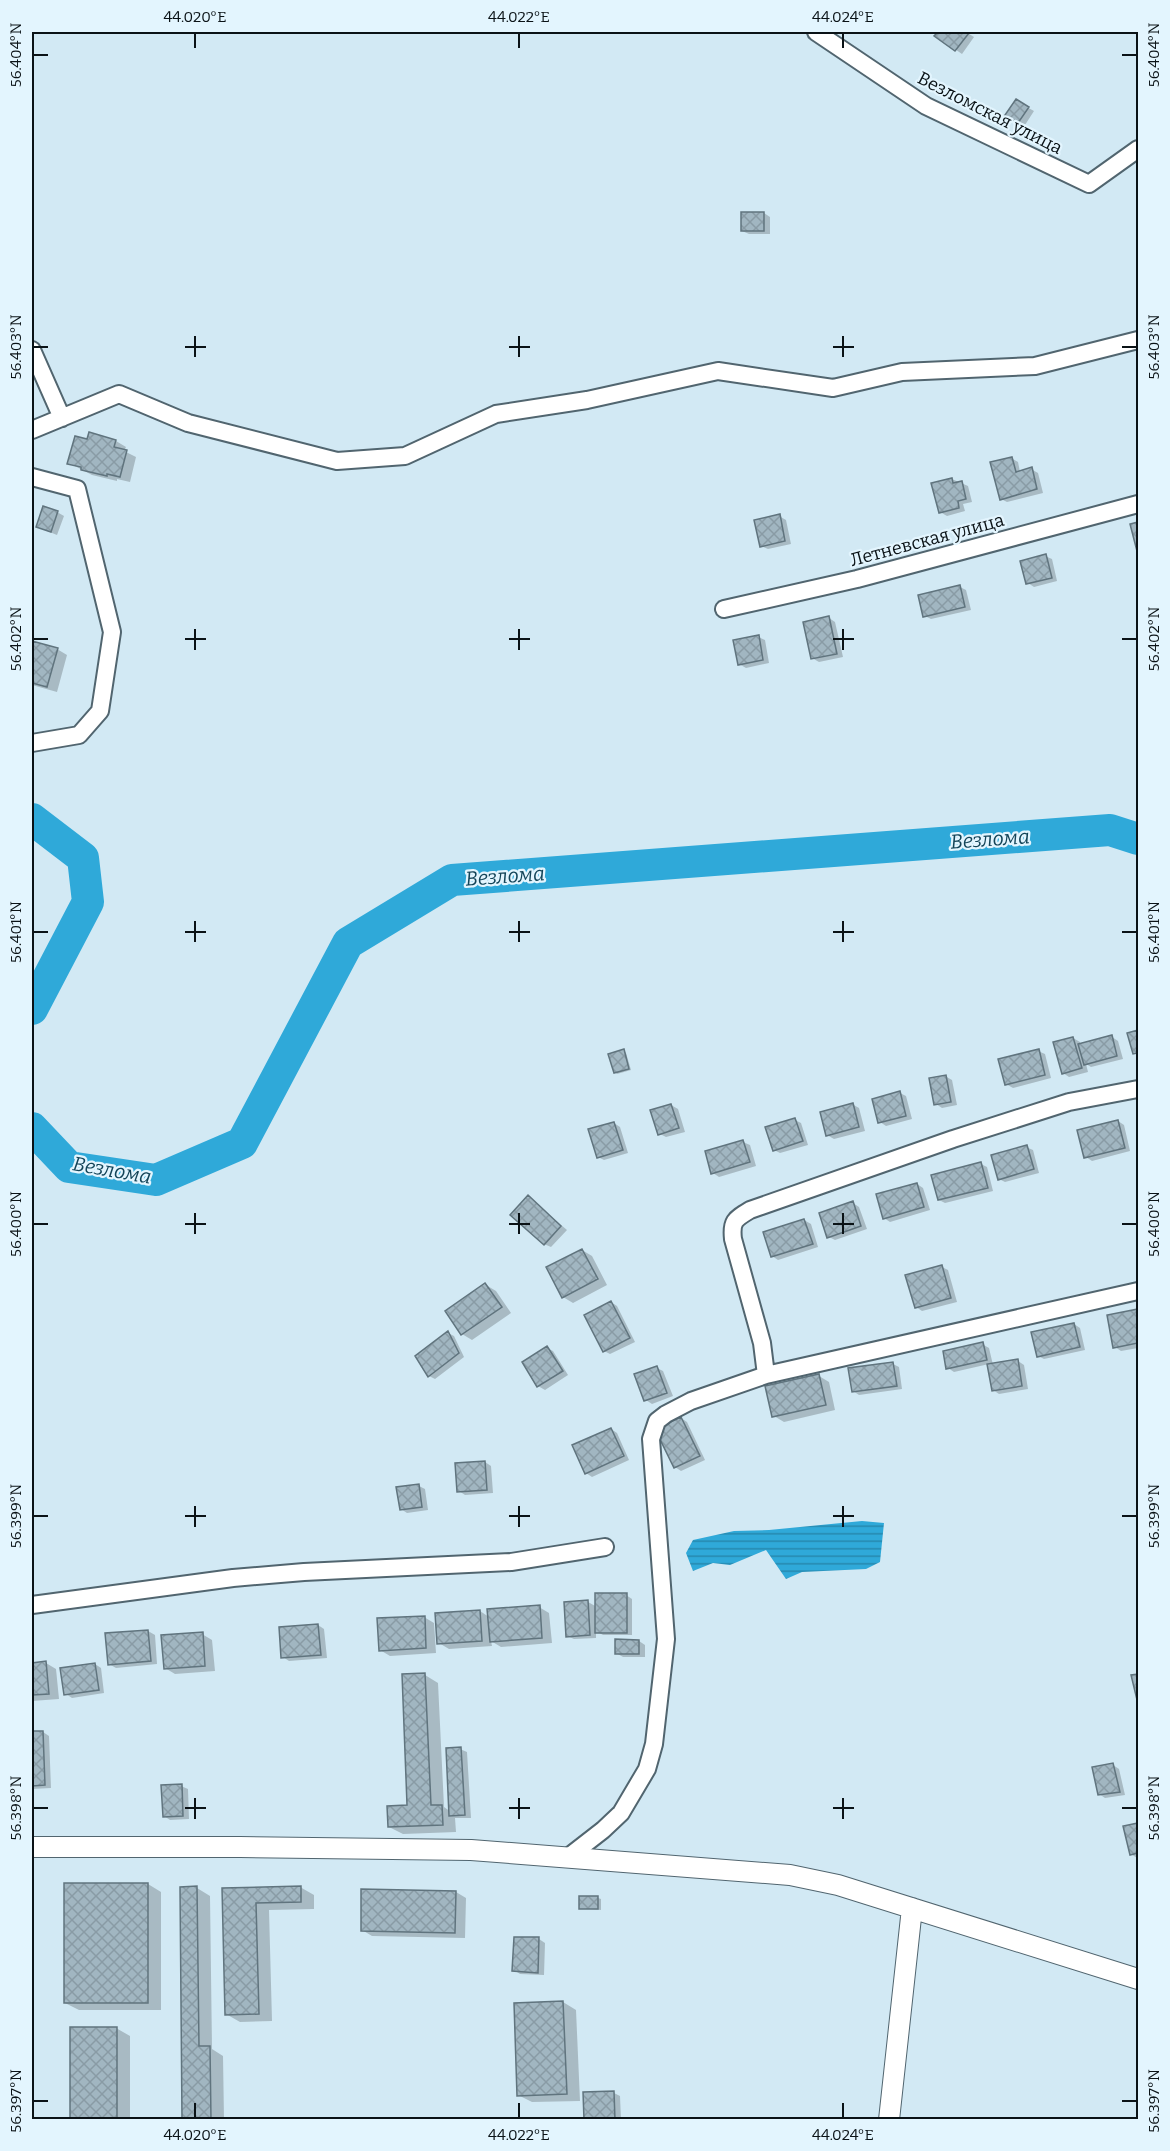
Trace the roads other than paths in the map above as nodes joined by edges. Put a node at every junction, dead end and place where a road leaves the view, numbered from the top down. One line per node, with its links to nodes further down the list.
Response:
1 (816, 32): 2 (street, Везломская улица)
2 (1138, 149)
3 (1138, 340): 5 (street)
4 (32, 350): 5 (street)
5 (62, 418): 6 (street)
6 (33, 431)
7 (32, 477): 10 (street)
8 (1138, 504): 9 (street, Летневская улица)
9 (724, 609)
10 (32, 744)
11 (1138, 1089): 13 (street)
12 (1138, 1291): 13 (street)
13 (766, 1375): 17 (street)
14 (605, 1547): 15 (street)
15 (32, 1605)
16 (32, 1847): 17 (street)
17 (567, 1858): 18 (street)
18 (912, 1908): 19 (street); 20 (street)
19 (1138, 1979)
20 (889, 2120)

